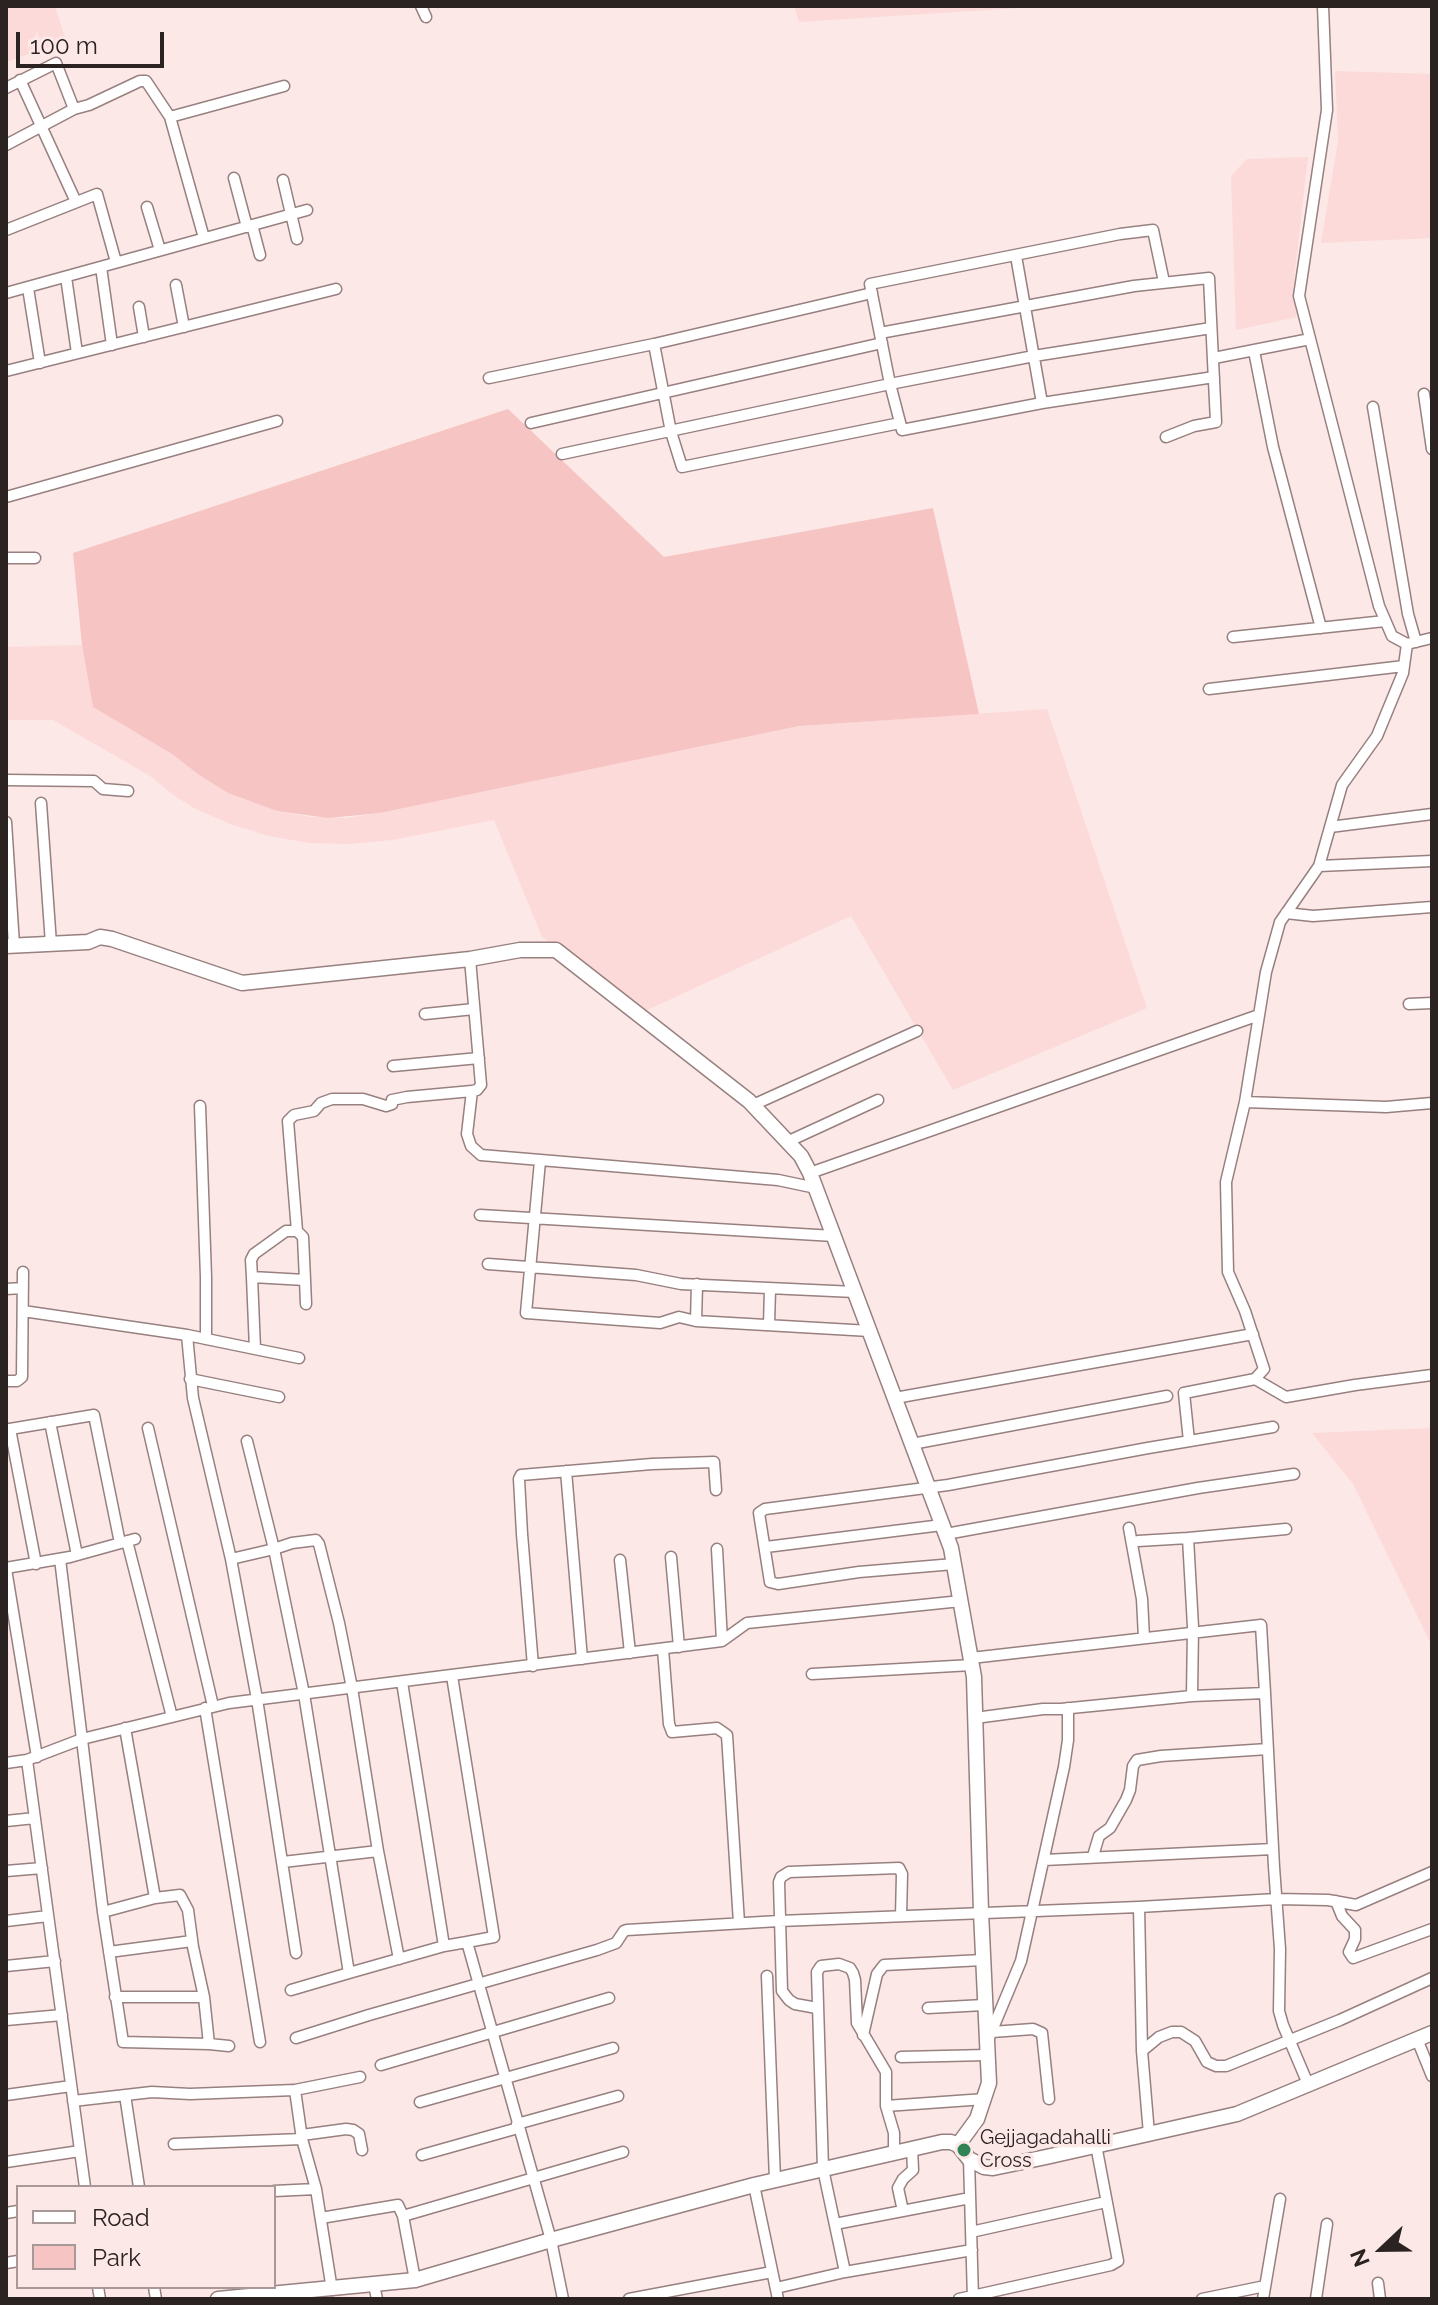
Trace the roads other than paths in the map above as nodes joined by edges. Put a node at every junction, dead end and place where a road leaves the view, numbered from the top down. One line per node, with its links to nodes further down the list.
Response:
1 (421, 6): 3 (street)
2 (1323, 6): 39 (street)
3 (426, 17)
4 (20, 80): 6 (street); 7 (street); 9 (street)
5 (284, 86): 8 (street)
6 (6, 88)
7 (74, 109): 8 (street); 9 (street)
8 (170, 117): 19 (street)
9 (42, 127): 10 (street); 13 (street)
10 (6, 145)
11 (234, 178): 17 (street)
12 (283, 180): 16 (street)
13 (76, 202): 18 (street); 24 (street)
14 (147, 207): 21 (street)
15 (307, 210): 16 (street)
16 (292, 215): 17 (street); 20 (street)
17 (249, 226): 19 (street); 22 (street)
18 (6, 230)
19 (204, 238): 21 (street)
20 (297, 239)
21 (160, 250): 24 (street)
22 (260, 255)
23 (1016, 256): 27 (street); 32 (street); 33 (street)
24 (116, 262): 25 (street)
25 (101, 267): 26 (street); 41 (street)
26 (66, 277): 29 (street); 43 (street)
27 (1164, 282): 33 (street); 36 (street)
28 (176, 285): 35 (street)
29 (28, 288): 31 (street); 46 (street)
30 (336, 289): 35 (street)
31 (6, 293)
32 (872, 293): 38 (street); 40 (street)
33 (1026, 306): 38 (street); 44 (street)
34 (139, 307): 37 (street)
35 (184, 327): 37 (street)
36 (1211, 328): 44 (street); 45 (street)
37 (144, 337): 41 (street)
38 (881, 338): 50 (street); 51 (street)
39 (1310, 339): 42 (street); 65 (street)
40 (654, 344): 49 (street); 51 (street)
41 (112, 345): 43 (street)
42 (1254, 351): 45 (street); 66 (street)
43 (77, 353): 46 (street)
44 (1034, 356): 50 (street); 53 (street)
45 (1214, 358): 48 (street)
46 (40, 363): 47 (street)
47 (6, 371)
48 (1214, 377): 53 (street); 59 (street)
49 (489, 378)
50 (890, 384): 57 (street); 58 (street)
51 (663, 394): 56 (street); 58 (street)
52 (1424, 394): 60 (street)
53 (1042, 403): 57 (street)
54 (1373, 407): 69 (street)
55 (277, 421): 62 (street)
56 (531, 423)
57 (900, 423): 58 (street)
58 (671, 432): 61 (street)
59 (1166, 437)
60 (1432, 449)
61 (562, 454)
62 (6, 497)
63 (6, 558): 64 (street)
64 (35, 558)
65 (1385, 621): 66 (street); 69 (street)
66 (1321, 628): 67 (street)
67 (1233, 637)
68 (1432, 638): 69 (street)
69 (1411, 643): 70 (street)
70 (1404, 666): 71 (street); 77 (street)
71 (1209, 689)
72 (6, 780): 73 (street)
73 (128, 791)
74 (41, 803): 82 (street)
75 (1432, 814): 77 (street)
76 (6, 822): 83 (street)
77 (1330, 827): 79 (street)
78 (1432, 861): 79 (street)
79 (1319, 866): 81 (street)
80 (1432, 907): 81 (street)
81 (1286, 913): 89 (street)
82 (51, 944): 83 (street); 84 (street)
83 (10, 946)
84 (470, 959): 87 (street); 97 (street)
85 (1432, 1003): 86 (street)
86 (1409, 1004)
87 (474, 1009): 88 (street); 91 (street)
88 (425, 1014)
89 (1259, 1015): 95 (street); 101 (street)
90 (917, 1031): 97 (street)
91 (479, 1058): 92 (street); 93 (street)
92 (393, 1066)
93 (472, 1091): 100 (street); 104 (street)
94 (878, 1100): 99 (street)
95 (1245, 1102): 96 (street); 121 (street)
96 (1432, 1103)
97 (753, 1105): 99 (street)
98 (200, 1106): 123 (street)
99 (789, 1141): 101 (street)
100 (540, 1161): 101 (street); 103 (street)
101 (813, 1180): 105 (street)
102 (480, 1215): 103 (street)
103 (534, 1218): 105 (street); 107 (street)
104 (297, 1231): 109 (street); 110 (street)
105 (834, 1236): 115 (street)
106 (488, 1264): 107 (street)
107 (530, 1267): 111 (street); 118 (street)
108 (23, 1272): 112 (street)
109 (252, 1277): 110 (street); 124 (street)
110 (305, 1280): 116 (street)
111 (697, 1284): 114 (street); 118 (street)
112 (23, 1288): 113 (street); 117 (street)
113 (6, 1289)
114 (770, 1289): 115 (street); 119 (street)
115 (855, 1292): 120 (street)
116 (306, 1304)
117 (23, 1311): 122 (street); 129 (street)
118 (696, 1321): 119 (street)
119 (769, 1325): 120 (street)
120 (870, 1331): 132 (street)
121 (1253, 1334): 128 (street); 132 (street)
122 (187, 1335): 123 (street); 127 (street)
123 (206, 1339): 124 (street)
124 (255, 1349): 125 (street)
125 (299, 1358)
126 (1432, 1375): 128 (street)
127 (190, 1379): 131 (street); 156 (street)
128 (1255, 1379): 138 (street)
129 (6, 1381)
130 (1167, 1396): 139 (street)
131 (279, 1397)
132 (895, 1398): 139 (street)
133 (50, 1422): 136 (street); 148 (street); 153 (street)
134 (1273, 1427): 138 (street)
135 (148, 1428): 179 (street)
136 (8, 1429): 158 (street)
137 (247, 1441): 151 (street)
138 (1189, 1441): 142 (street)
139 (912, 1444): 142 (street)
140 (566, 1471): 143 (street); 168 (street); 170 (street)
141 (1294, 1474): 146 (street)
142 (928, 1487): 146 (street); 150 (street)
143 (716, 1490)
144 (1129, 1528): 163 (street)
145 (1286, 1529): 147 (street)
146 (944, 1530): 150 (street); 159 (street)
147 (1188, 1538): 149 (street); 162 (street)
148 (127, 1541): 153 (street); 181 (street)
149 (1138, 1541)
150 (766, 1547): 159 (street)
151 (274, 1549): 156 (street); 174 (street); 176 (street)
152 (717, 1549): 164 (street)
153 (77, 1555): 155 (street)
154 (671, 1557): 165 (street)
155 (60, 1559): 158 (street); 184 (street)
156 (231, 1559): 178 (street)
157 (620, 1560): 167 (street)
158 (36, 1564): 160 (street)
159 (954, 1564): 161 (street)
160 (6, 1568): 186 (street)
161 (961, 1601): 164 (street); 169 (street)
162 (1193, 1632): 163 (street); 175 (street); 177 (street)
163 (1144, 1638): 169 (street)
164 (722, 1641): 165 (street)
165 (679, 1647): 166 (street)
166 (663, 1649): 167 (street); 210 (street)
167 (630, 1653): 168 (street)
168 (582, 1659): 170 (street)
169 (972, 1662): 171 (street); 182 (street)
170 (533, 1666): 172 (street)
171 (812, 1674)
172 (452, 1676): 173 (street); 213 (street)
173 (402, 1682): 174 (street); 214 (street)
174 (352, 1688): 176 (street); 191 (street)
175 (1265, 1693): 177 (street); 185 (street)
176 (304, 1694): 178 (street); 193 (street)
177 (1192, 1696): 180 (street)
178 (257, 1699): 179 (street); 195 (street)
179 (209, 1707): 181 (street); 240 (street)
180 (1068, 1708): 182 (street); 194 (street)
181 (172, 1717): 183 (street)
182 (975, 1718): 205 (street)
183 (125, 1728): 184 (street); 199 (street)
184 (82, 1739): 186 (street); 204 (street)
185 (1268, 1749): 190 (street); 192 (street)
186 (32, 1758): 187 (street); 188 (street)
187 (6, 1763)
188 (35, 1818): 189 (street); 196 (street)
189 (6, 1821)
190 (1273, 1849): 192 (street); 200 (street)
191 (378, 1851): 193 (street); 217 (street)
192 (1093, 1856): 194 (street)
193 (331, 1857): 195 (street); 221 (street)
194 (1044, 1860): 203 (street)
195 (283, 1862): 216 (street)
196 (42, 1868): 197 (street); 206 (street)
197 (6, 1871)
198 (1432, 1872): 201 (street)
199 (155, 1898): 204 (street); 212 (street)
200 (1276, 1899): 201 (street); 202 (street); 239 (street)
201 (1336, 1901): 211 (street)
202 (1139, 1907): 203 (street); 245 (street)
203 (1032, 1911): 205 (street); 242 (street)
204 (103, 1912): 215 (street)
205 (981, 1912): 207 (street); 218 (street)
206 (48, 1916): 208 (street); 219 (street)
207 (901, 1916): 209 (street); 209 (street)
208 (6, 1921)
209 (779, 1921): 210 (street); 230 (street)
210 (739, 1923): 224 (street)
211 (1432, 1929)
212 (192, 1941): 215 (street); 227 (street)
213 (467, 1942): 214 (street); 224 (street)
214 (444, 1946): 217 (street)
215 (109, 1952): 226 (street)
216 (296, 1953)
217 (399, 1959): 221 (street)
218 (983, 1960): 229 (street); 236 (street)
219 (55, 1961): 220 (street); 232 (street)
220 (6, 1966)
221 (349, 1973): 225 (street)
222 (767, 1976): 278 (street)
223 (1432, 1978): 239 (street)
224 (477, 1984): 234 (street); 237 (street)
225 (291, 1990)
226 (115, 1997): 227 (street); 241 (street)
227 (204, 1997): 241 (street)
228 (609, 1998): 234 (street)
229 (984, 2005): 231 (street); 242 (street)
230 (817, 2008): 236 (street); 276 (street)
231 (928, 2008)
232 (62, 2015): 233 (street); 252 (street)
233 (6, 2020)
234 (491, 2032): 247 (street); 250 (street)
235 (1432, 2033): 238 (street)
236 (863, 2035): 261 (street)
237 (296, 2038)
238 (1417, 2039): 248 (street); 251 (street)
239 (1290, 2040): 245 (street); 251 (street)
240 (260, 2042)
241 (209, 2044): 243 (street)
242 (988, 2044): 246 (street); 257 (street); 258 (street)
243 (229, 2046)
244 (613, 2048): 250 (street)
245 (1142, 2051): 263 (street)
246 (901, 2057)
247 (381, 2065)
248 (1432, 2076)
249 (360, 2077): 253 (street)
250 (504, 2079): 260 (street); 262 (street)
251 (1308, 2084): 263 (street)
252 (71, 2086): 254 (street); 259 (street)
253 (295, 2090): 255 (street); 264 (street)
254 (6, 2095)
255 (125, 2095): 259 (street); 280 (street)
256 (618, 2096): 262 (street)
257 (985, 2099): 261 (street); 266 (street)
258 (1049, 2099)
259 (73, 2101): 270 (street)
260 (420, 2102)
261 (886, 2106): 272 (street)
262 (518, 2126): 273 (street); 277 (street)
263 (1149, 2134): 267 (street)
264 (302, 2137): 265 (street); 269 (street); 282 (street)
265 (174, 2144)
266 (958, 2145): 268 (street); 274 (street)
267 (1096, 2145): 274 (street); 286 (street)
268 (912, 2148): 272 (street); 287 (street)
269 (362, 2150)
270 (80, 2151): 275 (street); 279 (street)
271 (623, 2152): 277 (street)
272 (894, 2153): 276 (street)
273 (422, 2155)
274 (969, 2159): 284 (street)
275 (6, 2162)
276 (823, 2169): 278 (street); 290 (street)
277 (533, 2179): 288 (street); 293 (street)
278 (775, 2180): 281 (street)
279 (85, 2185)
280 (139, 2185)
281 (754, 2185): 293 (street); 295 (street)
282 (316, 2189): 283 (street); 289 (street)
283 (276, 2191)
284 (970, 2198): 287 (street); 292 (street)
285 (1280, 2199): 299 (street)
286 (1106, 2202): 292 (street); 304 (street)
287 (903, 2211): 290 (street)
288 (403, 2216): 289 (street); 297 (street)
289 (321, 2218): 300 (street)
290 (835, 2224): 296 (street)
291 (1327, 2224): 311 (street)
292 (971, 2232): 294 (street)
293 (551, 2240): 297 (street); 306 (street)
294 (972, 2250): 296 (street); 304 (street)
295 (772, 2272): 302 (street); 307 (street)
296 (845, 2272): 302 (street)
297 (415, 2280): 301 (street)
298 (1378, 2283): 312 (street)
299 (1265, 2286): 309 (street); 310 (street)
300 (332, 2290): 301 (street); 303 (street)
301 (376, 2292)
302 (777, 2294)
303 (236, 2298): 305 (street)
304 (973, 2298): 308 (street)
305 (218, 2299)
306 (563, 2299)
307 (629, 2299)
308 (959, 2299)
309 (1202, 2299)
310 (1263, 2299)
311 (1316, 2299)
312 (1380, 2299)

